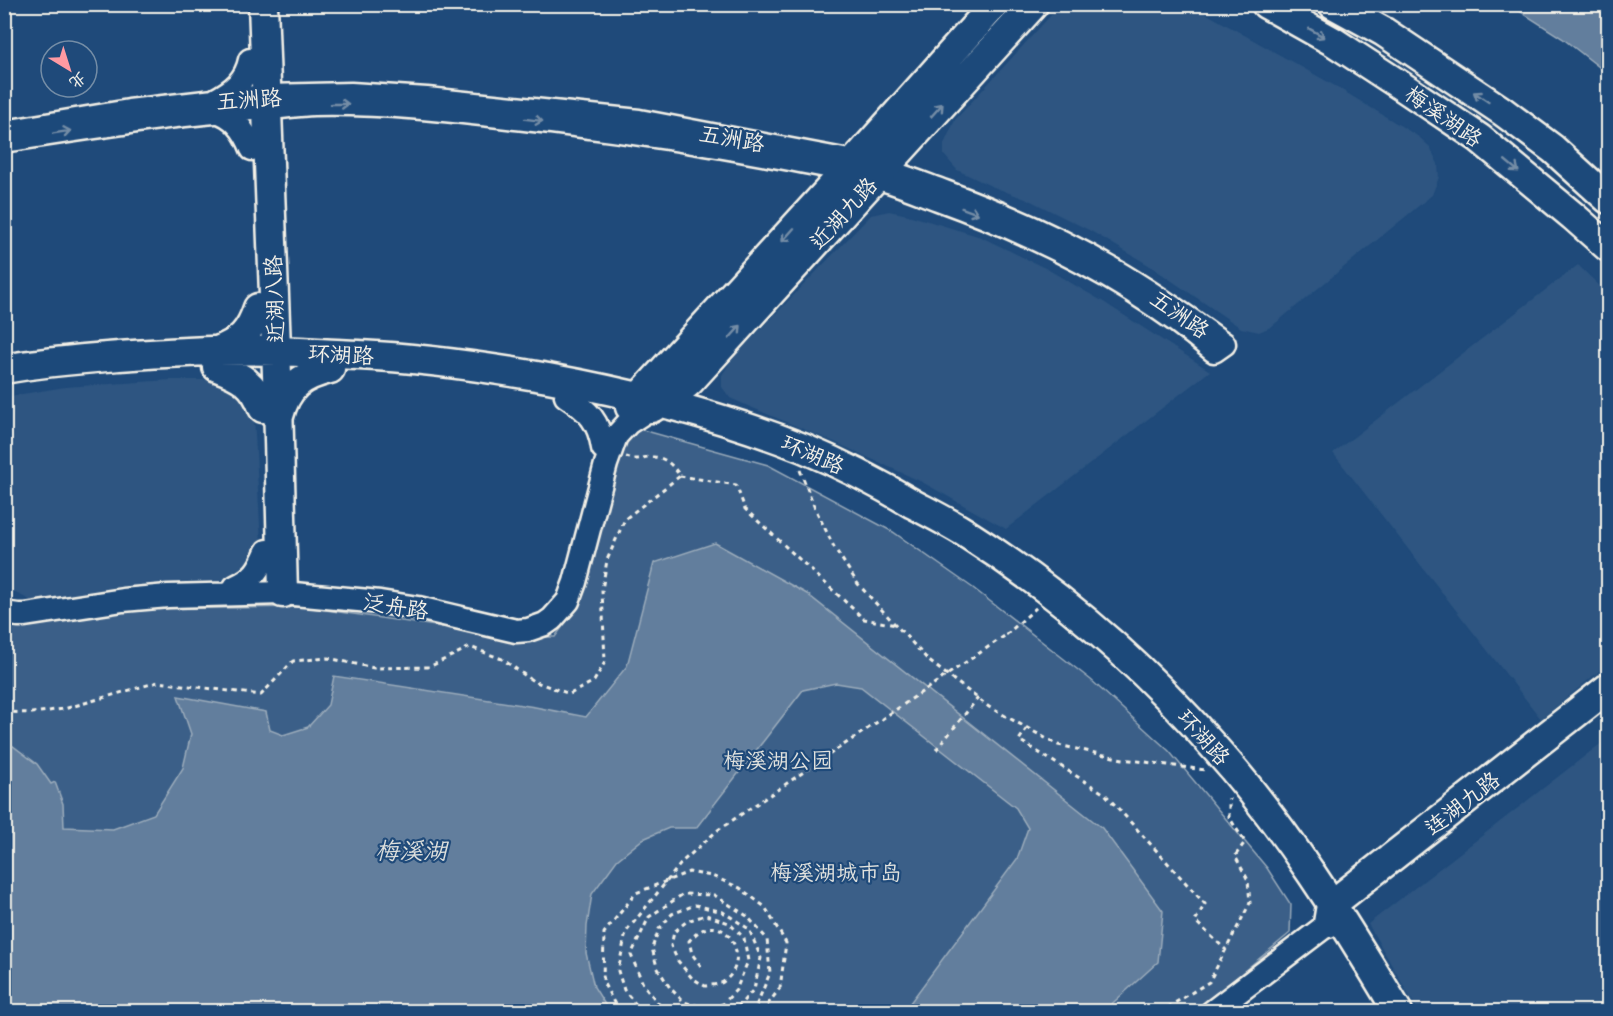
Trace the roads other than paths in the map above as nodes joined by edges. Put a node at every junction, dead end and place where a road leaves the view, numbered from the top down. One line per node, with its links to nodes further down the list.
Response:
1 (248, 4): 7 (main road, 近湖八路)
2 (263, 4): 7 (main road, 近湖八路)
3 (995, 4): 11 (main road, 近湖九路)
4 (1034, 4): 13 (main road, 近湖九路, one-way to 4)
5 (1266, 4): 22 (main road, 梅溪湖路, one-way to 22)
6 (1333, 4): 20 (main road, 梅溪湖路, one-way to 6)
7 (258, 58): 8 (street); 9 (main road, 近湖八路); 10 (street)
8 (312, 99): 9 (street, 五洲路); 15 (street); 16 (street, 五洲路)
9 (259, 102): 10 (street, 五洲路); 15 (main road, 近湖八路)
10 (214, 106): 12 (street, 五洲路); 14 (street, 五洲路, one-way to 10); 15 (street)
11 (885, 128): 16 (street); 17 (main road, 近湖九路)
12 (4, 132)
13 (914, 136): 17 (main road, 近湖九路); 19 (street)
14 (4, 141)
15 (260, 147): 23 (main road, 近湖八路)
16 (814, 159): 17 (street, 五洲路); 21 (street)
17 (865, 169): 18 (street, 五洲路); 19 (street, 五洲路); 21 (main road, 近湖九路)
18 (911, 189): 19 (street, 五洲路, one-way to 19); 21 (street)
19 (944, 192)
20 (1608, 199)
21 (830, 208): 24 (main road, 近湖九路)
22 (1608, 247)
23 (267, 310): 25 (main road); 26 (main road, 近湖八路); 27 (main road)
24 (696, 355): 30 (main road); 31 (main road, 近湖九路); 33 (main road)
25 (217, 359): 26 (main road, 环湖路); 28 (main road, 环湖路); 29 (main road, 环湖路); 32 (main road)
26 (269, 359): 27 (main road, 环湖路); 32 (main road, 近湖八路)
27 (328, 361): 30 (main road, 环湖路); 32 (main road)
28 (4, 369)
29 (4, 383)
30 (578, 391): 31 (main road, 环湖路); 34 (street)
31 (648, 407): 33 (main road, 环湖路); 34 (street); 34 (street, 泛舟路); 43 (main road, 环湖路)
32 (271, 413): 35 (main road, 近湖八路)
33 (736, 423): 43 (main road, 环湖路)
34 (610, 445): 37 (street, 泛舟路); 38 (street, 泛舟路)
35 (275, 552): 36 (street); 37 (street); 38 (main road, 近湖八路)
36 (235, 587): 38 (street, 泛舟路); 39 (street, 泛舟路)
37 (322, 588): 38 (street, 泛舟路)
38 (275, 590): 40 (street, 泛舟路)
39 (4, 597)
40 (4, 613)
41 (1608, 688): 43 (main road, 连湖九路)
42 (1608, 709): 43 (main road, 连湖九路)
43 (1334, 921): 44 (street); 45 (main road, 环湖路); 46 (main road, 环湖路)
44 (1212, 1011)
45 (1382, 1011)
46 (1398, 1011)

